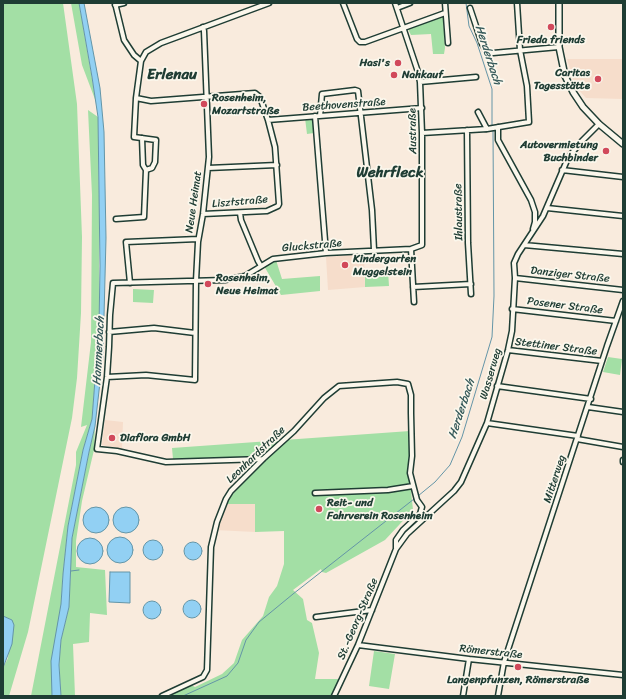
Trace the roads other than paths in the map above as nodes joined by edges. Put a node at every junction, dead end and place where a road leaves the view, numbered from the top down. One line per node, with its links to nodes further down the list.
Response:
1 (124, 3): 9 (street)
2 (269, 3): 10 (street)
3 (343, 3): 15 (street)
4 (395, 3): 11 (street, Austraße)
5 (410, 3): 11 (street)
6 (445, 3): 13 (street)
7 (517, 3): 18 (street)
8 (559, 3): 17 (street)
9 (115, 4): 19 (street)
10 (255, 6): 14 (street)
11 (397, 8): 15 (street, Austraße)
12 (470, 8): 18 (street)
13 (445, 13): 15 (street); 16 (street)
14 (203, 27): 19 (street); 22 (street, Neue Heimat)
15 (404, 28): 21 (street, Austraße)
16 (448, 43)
17 (559, 47): 18 (street); 29 (street)
18 (520, 50): 30 (street)
19 (141, 61): 23 (street)
20 (476, 77): 21 (street)
21 (420, 82): 24 (street, Austraße)
22 (206, 97): 23 (street); 28 (street); 37 (street, Neue Heimat)
23 (136, 98): 34 (street)
24 (422, 108): 26 (street, Beethovenstraße); 33 (street, Austraße)
25 (478, 112): 31 (street)
26 (360, 113): 27 (street, Beethovenstraße); 27 (street); 50 (street)
27 (317, 116): 28 (street, Beethovenstraße); 51 (street)
28 (268, 120): 36 (street)
29 (599, 124): 35 (street); 39 (street, Wasserweg)
30 (498, 127): 31 (street); 46 (street)
31 (487, 129): 32 (street)
32 (467, 130): 33 (street); 57 (street, Ihlaustraße)
33 (422, 133): 49 (street, Austraße)
34 (142, 138): 38 (street); 38 (street)
35 (623, 144)
36 (277, 165): 37 (street); 42 (street, Lisztstraße)
37 (208, 168): 43 (street, Neue Heimat)
38 (146, 170): 45 (street)
39 (562, 170): 40 (street); 41 (street, Wasserweg)
40 (623, 177)
41 (547, 208): 44 (street); 46 (street, Wasserweg)
42 (240, 213): 43 (street, Lisztstraße); 53 (street)
43 (203, 214): 47 (street, Neue Heimat)
44 (623, 216)
45 (116, 219)
46 (532, 234): 48 (street, Wasserweg)
47 (198, 239): 55 (street, Neue Heimat); 56 (street)
48 (524, 245): 52 (street); 54 (street, Wasserweg)
49 (411, 249): 50 (street, Gluckstraße); 58 (street)
50 (374, 250): 51 (street, Gluckstraße)
51 (326, 253): 53 (street, Gluckstraße)
52 (623, 254)
53 (261, 266): 55 (street, Gluckstraße)
54 (514, 278): 59 (street, Danziger Straße); 64 (street, Wasserweg)
55 (196, 281): 56 (street, Gluckstraße); 67 (street, Neue Heimat)
56 (130, 283): 66 (street, Gluckstraße)
57 (471, 284): 58 (street); 60 (street, Ihlaustraße)
58 (413, 287): 62 (street)
59 (623, 290)
60 (471, 294)
61 (623, 301): 63 (street, Mitterweg)
62 (414, 302)
63 (622, 308): 65 (street, Mitterweg)
64 (512, 309): 65 (street, Posener Straße); 68 (street, Wasserweg)
65 (616, 321): 69 (street, Mitterweg)
66 (109, 332): 67 (street); 70 (street)
67 (196, 333): 70 (street, Neue Heimat)
68 (508, 350): 69 (street, Stettiner Straße); 71 (street, Wasserweg)
69 (602, 361): 72 (street, Mitterweg)
70 (107, 377): 78 (street)
71 (497, 386): 72 (street); 75 (street, Wasserweg)
72 (591, 399): 73 (street, Mitterweg)
73 (588, 407): 74 (street); 76 (street, Mitterweg)
74 (623, 412)
75 (487, 423): 76 (street); 81 (street, Wasserweg)
76 (578, 438): 77 (street); 86 (street, Mitterweg)
77 (623, 447)
78 (263, 459): 79 (street, Leonhardstraße); 88 (street, Leonhardstraße)
79 (413, 486): 80 (street); 81 (street)
80 (315, 493)
81 (396, 549): 82 (street, St.-Georg-Straße)
82 (372, 610): 83 (street); 84 (street, St.-Georg-Straße)
83 (316, 617)
84 (358, 645): 85 (street, Römerstraße); 89 (street, St.-Georg-Straße)
85 (469, 659): 86 (street, Römerstraße); 90 (street)
86 (504, 662): 87 (street, Römerstraße); 91 (street, Mitterweg)
87 (623, 676)
88 (162, 696)
89 (334, 696)
90 (463, 696)
91 (498, 696)

